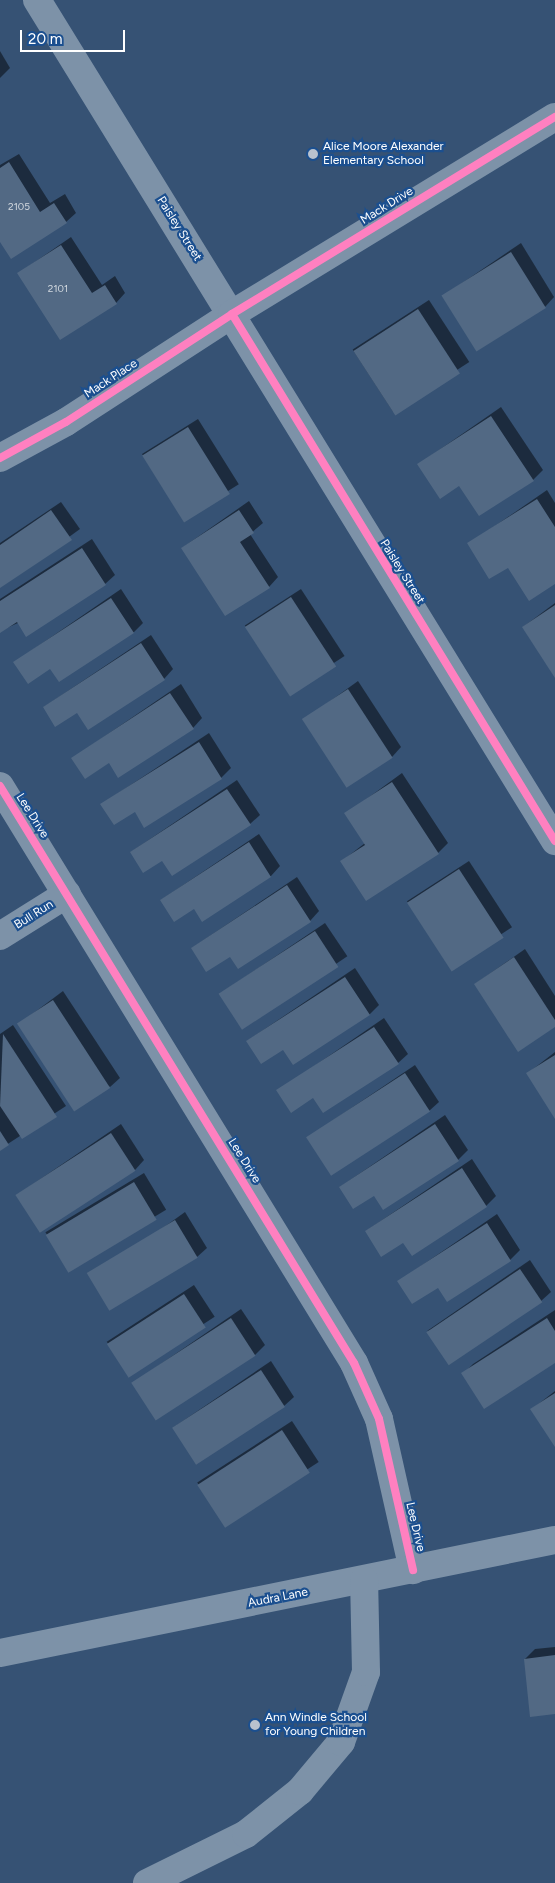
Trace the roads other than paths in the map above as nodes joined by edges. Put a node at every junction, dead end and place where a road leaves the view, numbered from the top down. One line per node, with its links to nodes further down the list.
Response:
1 (38, 0): 3 (street, Paisley Street)
2 (555, 117): 3 (street, Mack Drive)
3 (232, 314): 4 (street, Mack Place); 6 (street, Paisley Street)
4 (0, 458)
5 (0, 786): 7 (street, Lee Drive)
6 (555, 841)
7 (67, 894): 8 (street, Bull Run); 10 (street, Lee Drive)
8 (0, 936)
9 (555, 1540): 10 (street, Audra Lane)
10 (413, 1570): 11 (street, Audra Lane)
11 (364, 1580): 12 (street, Audra Lane); 13 (street)
12 (0, 1654)
13 (147, 1883)

